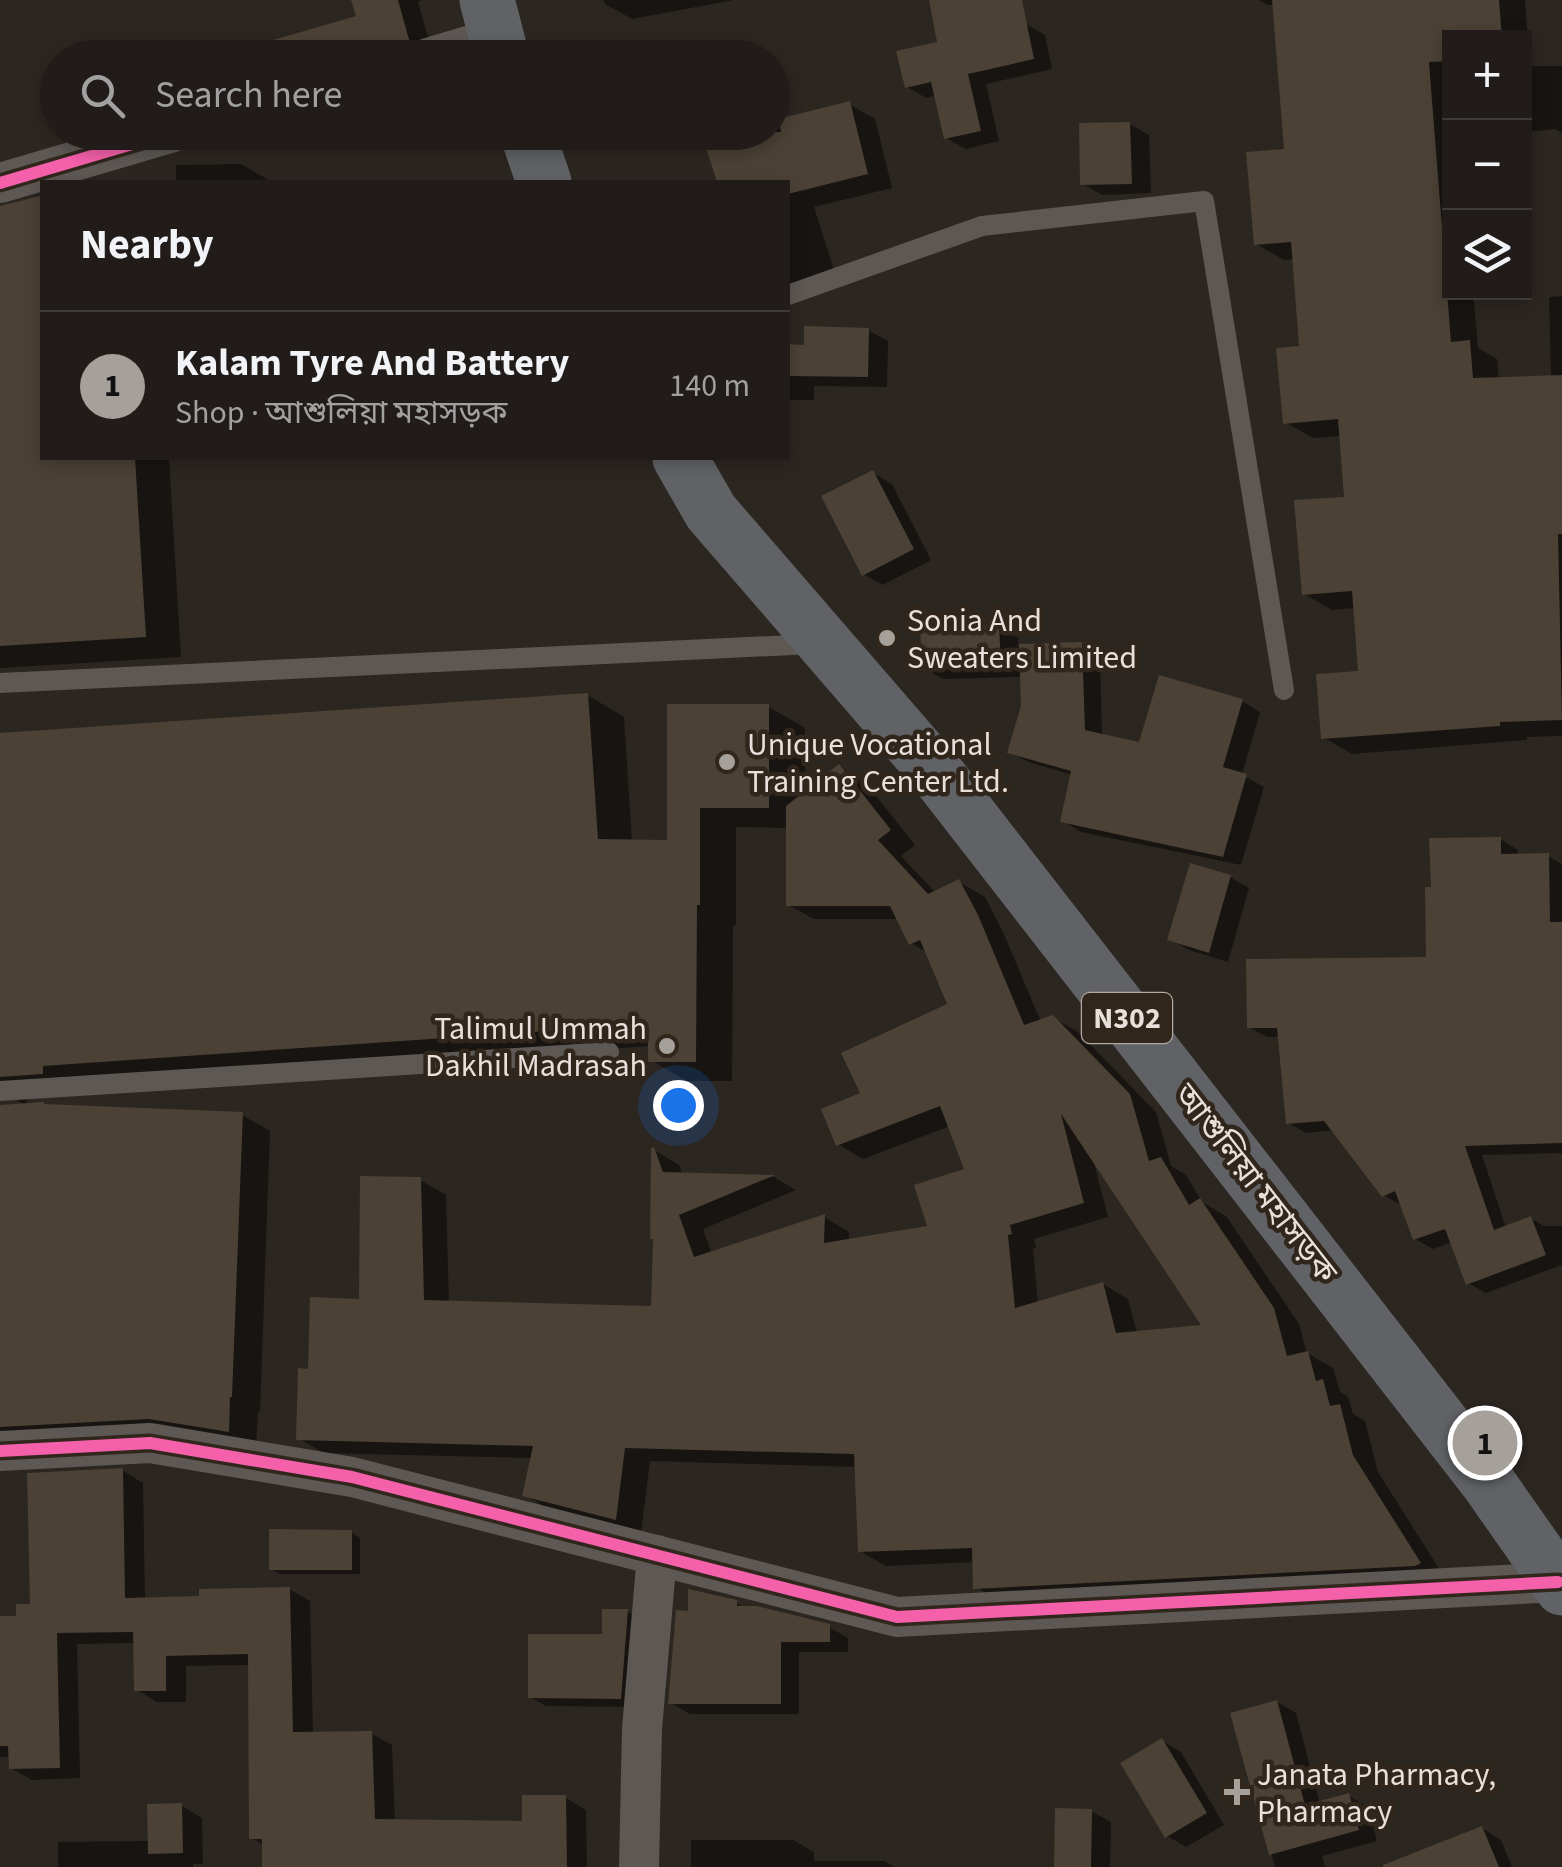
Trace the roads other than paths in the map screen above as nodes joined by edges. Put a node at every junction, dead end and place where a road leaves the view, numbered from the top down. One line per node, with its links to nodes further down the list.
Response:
1 (111, 150): 4 (street)
2 (533, 150): 3 (highway)
3 (543, 180)
4 (0, 183)
5 (790, 294): 9 (lane)
6 (681, 460): 7 (highway, আশুলিয়া মহাসড়ক / N302)
7 (825, 644): 8 (lane); 14 (highway, আশুলিয়া মহাসড়ক / N302)
8 (0, 684)
9 (1284, 690)
10 (609, 1052): 11 (lane)
11 (0, 1091)
12 (0, 1451): 13 (street)
13 (657, 1555): 14 (street); 15 (street)
14 (1560, 1585)
15 (639, 1867)

